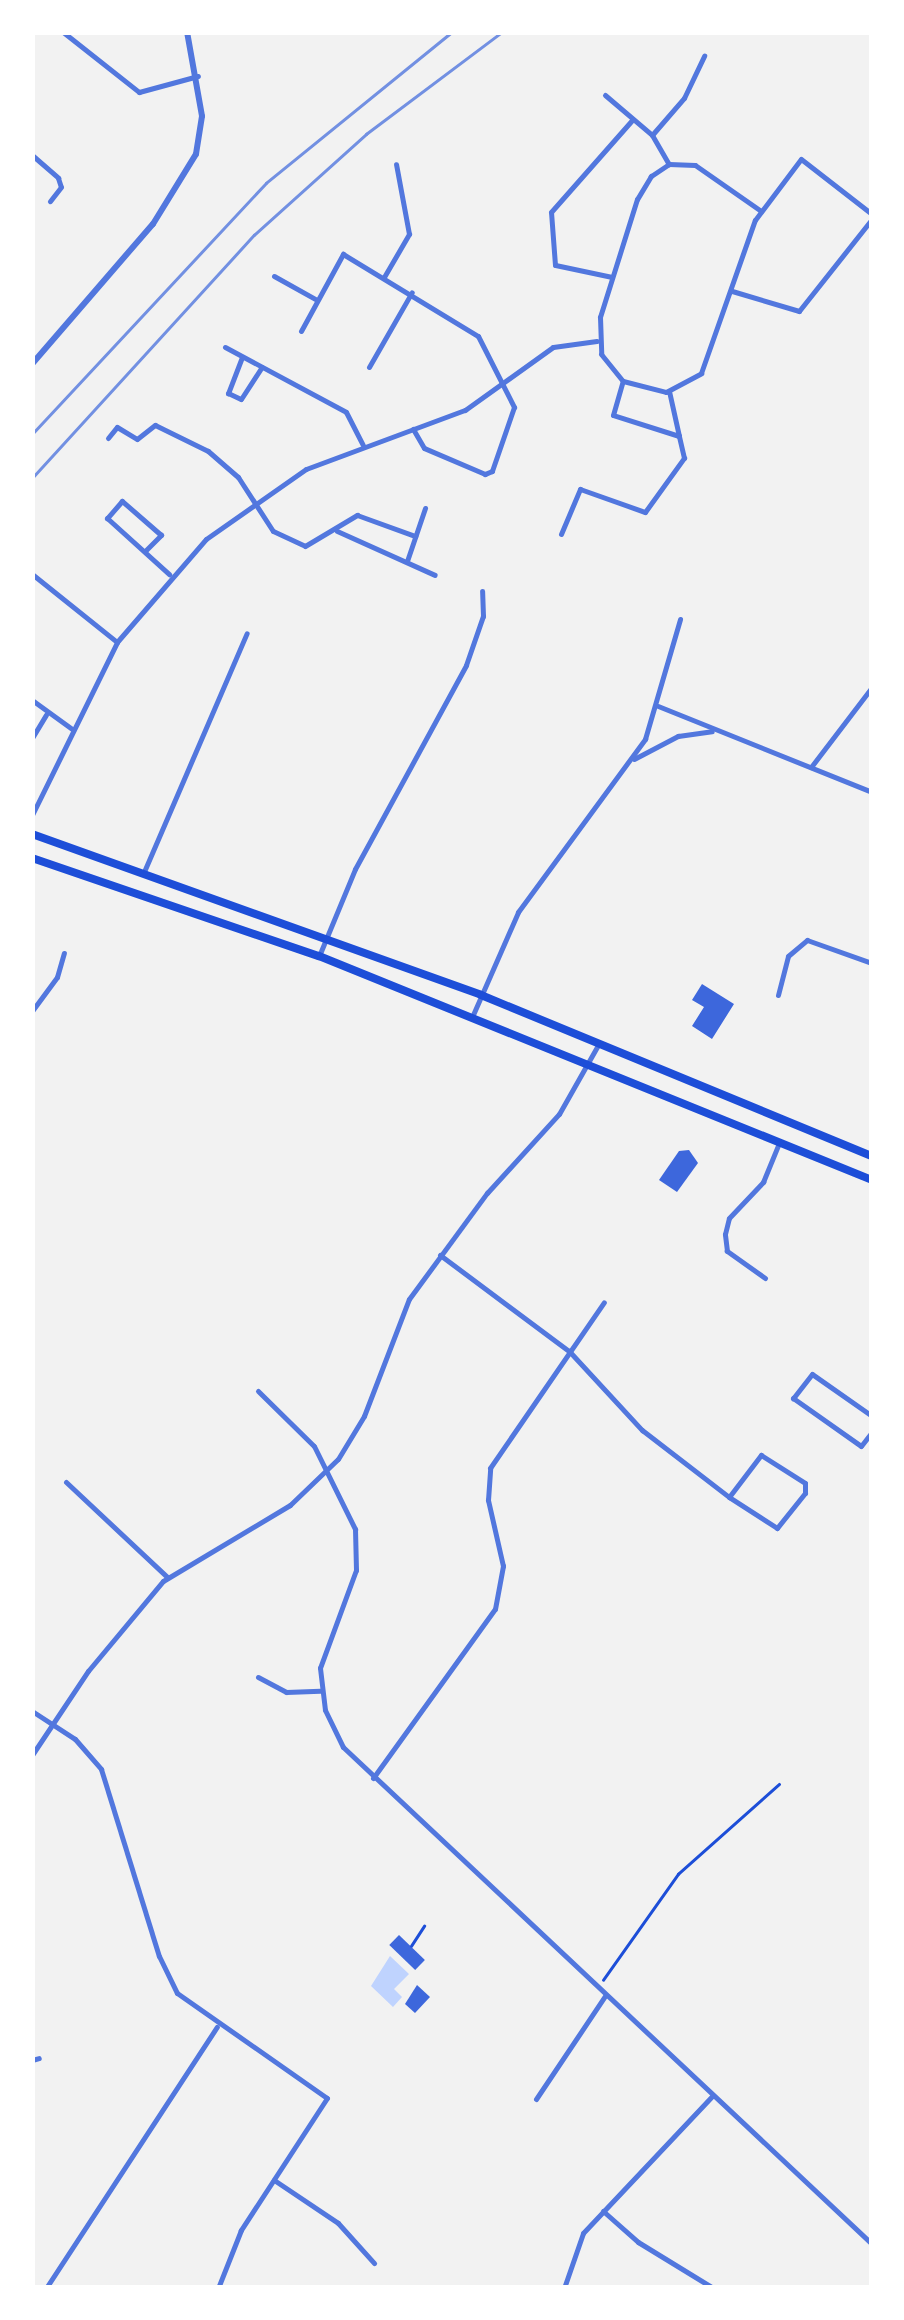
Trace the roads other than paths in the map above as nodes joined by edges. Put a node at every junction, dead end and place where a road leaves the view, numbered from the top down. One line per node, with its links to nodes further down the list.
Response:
1 (63, 32): 4 (street)
2 (187, 32): 4 (street)
3 (704, 56): 7 (street)
4 (198, 76): 24 (street)
5 (606, 95): 6 (street)
6 (632, 120): 7 (street); 15 (street)
7 (652, 135): 10 (street)
8 (32, 155): 11 (street)
9 (396, 164): 16 (street)
10 (668, 164): 12 (street); 15 (street)
11 (50, 201)
12 (760, 211): 13 (street); 17 (street)
13 (872, 217): 17 (street)
14 (274, 276): 19 (street)
15 (612, 276): 21 (street)
16 (384, 277): 18 (street); 19 (street)
17 (732, 291): 29 (street)
18 (412, 292): 25 (street); 28 (street)
19 (317, 300): 20 (street)
20 (301, 331)
21 (598, 341): 27 (street); 28 (street)
22 (225, 346): 23 (street)
23 (242, 357): 26 (street); 26 (street)
24 (32, 364)
25 (369, 367)
26 (262, 368): 33 (street)
27 (623, 381): 29 (street); 31 (street)
28 (503, 389): 30 (street); 30 (street)
29 (669, 391): 31 (street)
30 (413, 429): 33 (street)
31 (679, 436): 37 (street)
32 (108, 438): 34 (street)
33 (363, 444): 34 (street)
34 (252, 503): 36 (street); 42 (street)
35 (425, 508): 38 (street)
36 (336, 530): 38 (street); 40 (street)
37 (561, 534)
38 (415, 536): 40 (street)
39 (145, 551): 39 (street); 42 (street)
40 (406, 561): 43 (street)
41 (32, 574): 47 (street)
42 (169, 574): 47 (street)
43 (434, 575)
44 (482, 591): 62 (street)
45 (680, 619): 50 (street)
46 (247, 633): 61 (street)
47 (117, 642): 52 (street)
48 (872, 687): 56 (street)
49 (32, 700): 51 (street)
50 (658, 706): 53 (street); 55 (street)
51 (47, 714): 52 (street); 54 (street)
52 (72, 729): 58 (street)
53 (715, 731): 55 (street); 56 (street)
54 (32, 738)
55 (633, 760): 67 (street)
56 (812, 768): 57 (street)
57 (872, 792)
58 (32, 816)
59 (32, 834): 61 (main road)
60 (32, 858): 64 (main road)
61 (143, 874): 62 (main road)
62 (326, 936): 64 (street); 67 (main road)
63 (64, 953): 68 (street)
64 (319, 956): 69 (main road)
65 (872, 963): 66 (street)
66 (778, 995)
67 (481, 996): 69 (street); 70 (main road)
68 (32, 1011)
69 (472, 1017): 71 (main road)
70 (598, 1044): 71 (street); 72 (main road)
71 (588, 1066): 73 (main road); 77 (street)
72 (745, 1104): 73 (main road); 75 (main road)
73 (732, 1124): 74 (main road)
74 (779, 1143): 76 (main road); 78 (street)
75 (872, 1156)
76 (872, 1180)
77 (440, 1255): 80 (street); 84 (street)
78 (765, 1278)
79 (604, 1302): 80 (street)
80 (568, 1351): 86 (street); 93 (street)
81 (258, 1391): 84 (street)
82 (872, 1416): 83 (street)
83 (872, 1432)
84 (329, 1470): 87 (street); 89 (street)
85 (66, 1482): 87 (street)
86 (728, 1497): 86 (street)
87 (167, 1577): 91 (street)
88 (258, 1677): 89 (street)
89 (320, 1691): 93 (street)
90 (32, 1711): 91 (street)
91 (53, 1724): 92 (street); 95 (street)
92 (32, 1755)
93 (373, 1778): 94 (street)
94 (605, 1996): 96 (street); 97 (street)
95 (218, 2026): 98 (street); 102 (street)
96 (712, 2096): 99 (street); 100 (street)
97 (536, 2099)
98 (274, 2180): 101 (street); 103 (street)
99 (603, 2211): 104 (street); 105 (street)
100 (872, 2244)
101 (374, 2262)
102 (46, 2288)
103 (218, 2288)
104 (564, 2288)
105 (713, 2288)

